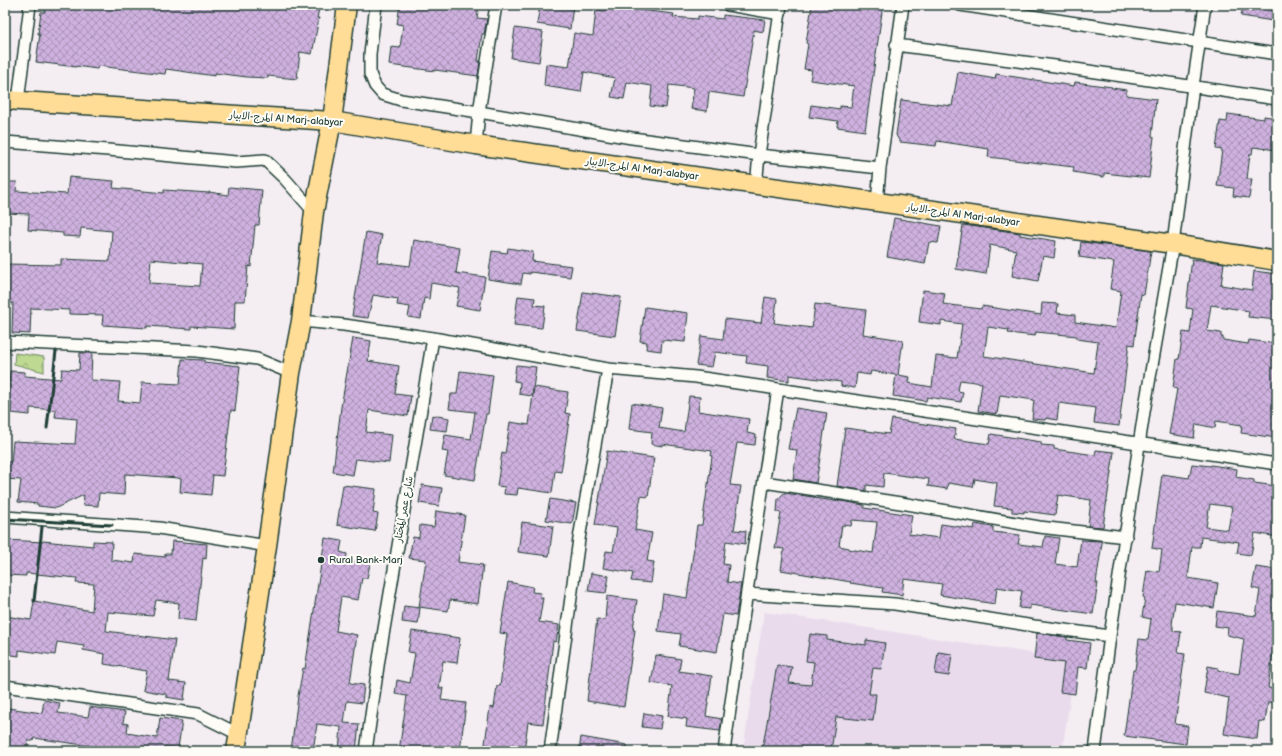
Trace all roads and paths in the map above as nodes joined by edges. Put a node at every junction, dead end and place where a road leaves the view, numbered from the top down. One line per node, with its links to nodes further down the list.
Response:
1 (30, 5): 15 (street)
2 (346, 5): 17 (main road)
3 (376, 5): 16 (street)
4 (496, 5): 16 (street)
5 (728, 5): 9 (street)
6 (903, 5): 11 (street)
7 (960, 5): 10 (street)
8 (1205, 5): 10 (street)
9 (781, 10): 20 (street)
10 (1200, 41): 12 (street); 13 (street)
11 (896, 45): 13 (street); 21 (street)
12 (1277, 54)
13 (1193, 86): 14 (street); 25 (street)
14 (1277, 99)
15 (12, 101): 17 (main road, المرج-الابيار Al Marj-alabyar)
16 (479, 112): 19 (street); 20 (street)
17 (332, 121): 19 (main road, المرج-الابيار Al Marj-alabyar); 24 (main road)
18 (5, 142): 24 (street)
19 (476, 145): 22 (main road, المرج-الابيار Al Marj-alabyar)
20 (759, 155): 21 (street); 22 (street)
21 (880, 168): 23 (street)
22 (756, 186): 23 (main road, المرج-الابيار Al Marj-alabyar)
23 (877, 203): 25 (main road, المرج-الابيار Al Marj-alabyar)
24 (314, 212): 27 (main road)
25 (1173, 244): 26 (main road, المرج-الابيار Al Marj-alabyar); 33 (street)
26 (1277, 261)
27 (301, 321): 28 (street); 31 (main road)
28 (433, 338): 30 (street); 43 (street, شارع عمر المختار)
29 (5, 342): 31 (street)
30 (608, 369): 32 (street); 44 (street)
31 (291, 373): 38 (main road)
32 (778, 389): 33 (street); 35 (street)
33 (1140, 444): 34 (street); 37 (street)
34 (1277, 464)
35 (764, 482): 37 (street); 39 (street)
36 (5, 517): 38 (street)
37 (1126, 537): 40 (street)
38 (267, 546): 42 (main road)
39 (747, 594): 40 (street); 45 (street)
40 (1110, 636): 46 (street)
41 (5, 686): 42 (street)
42 (237, 742)
43 (366, 751)
44 (550, 751)
45 (724, 751)
46 (1096, 751)

